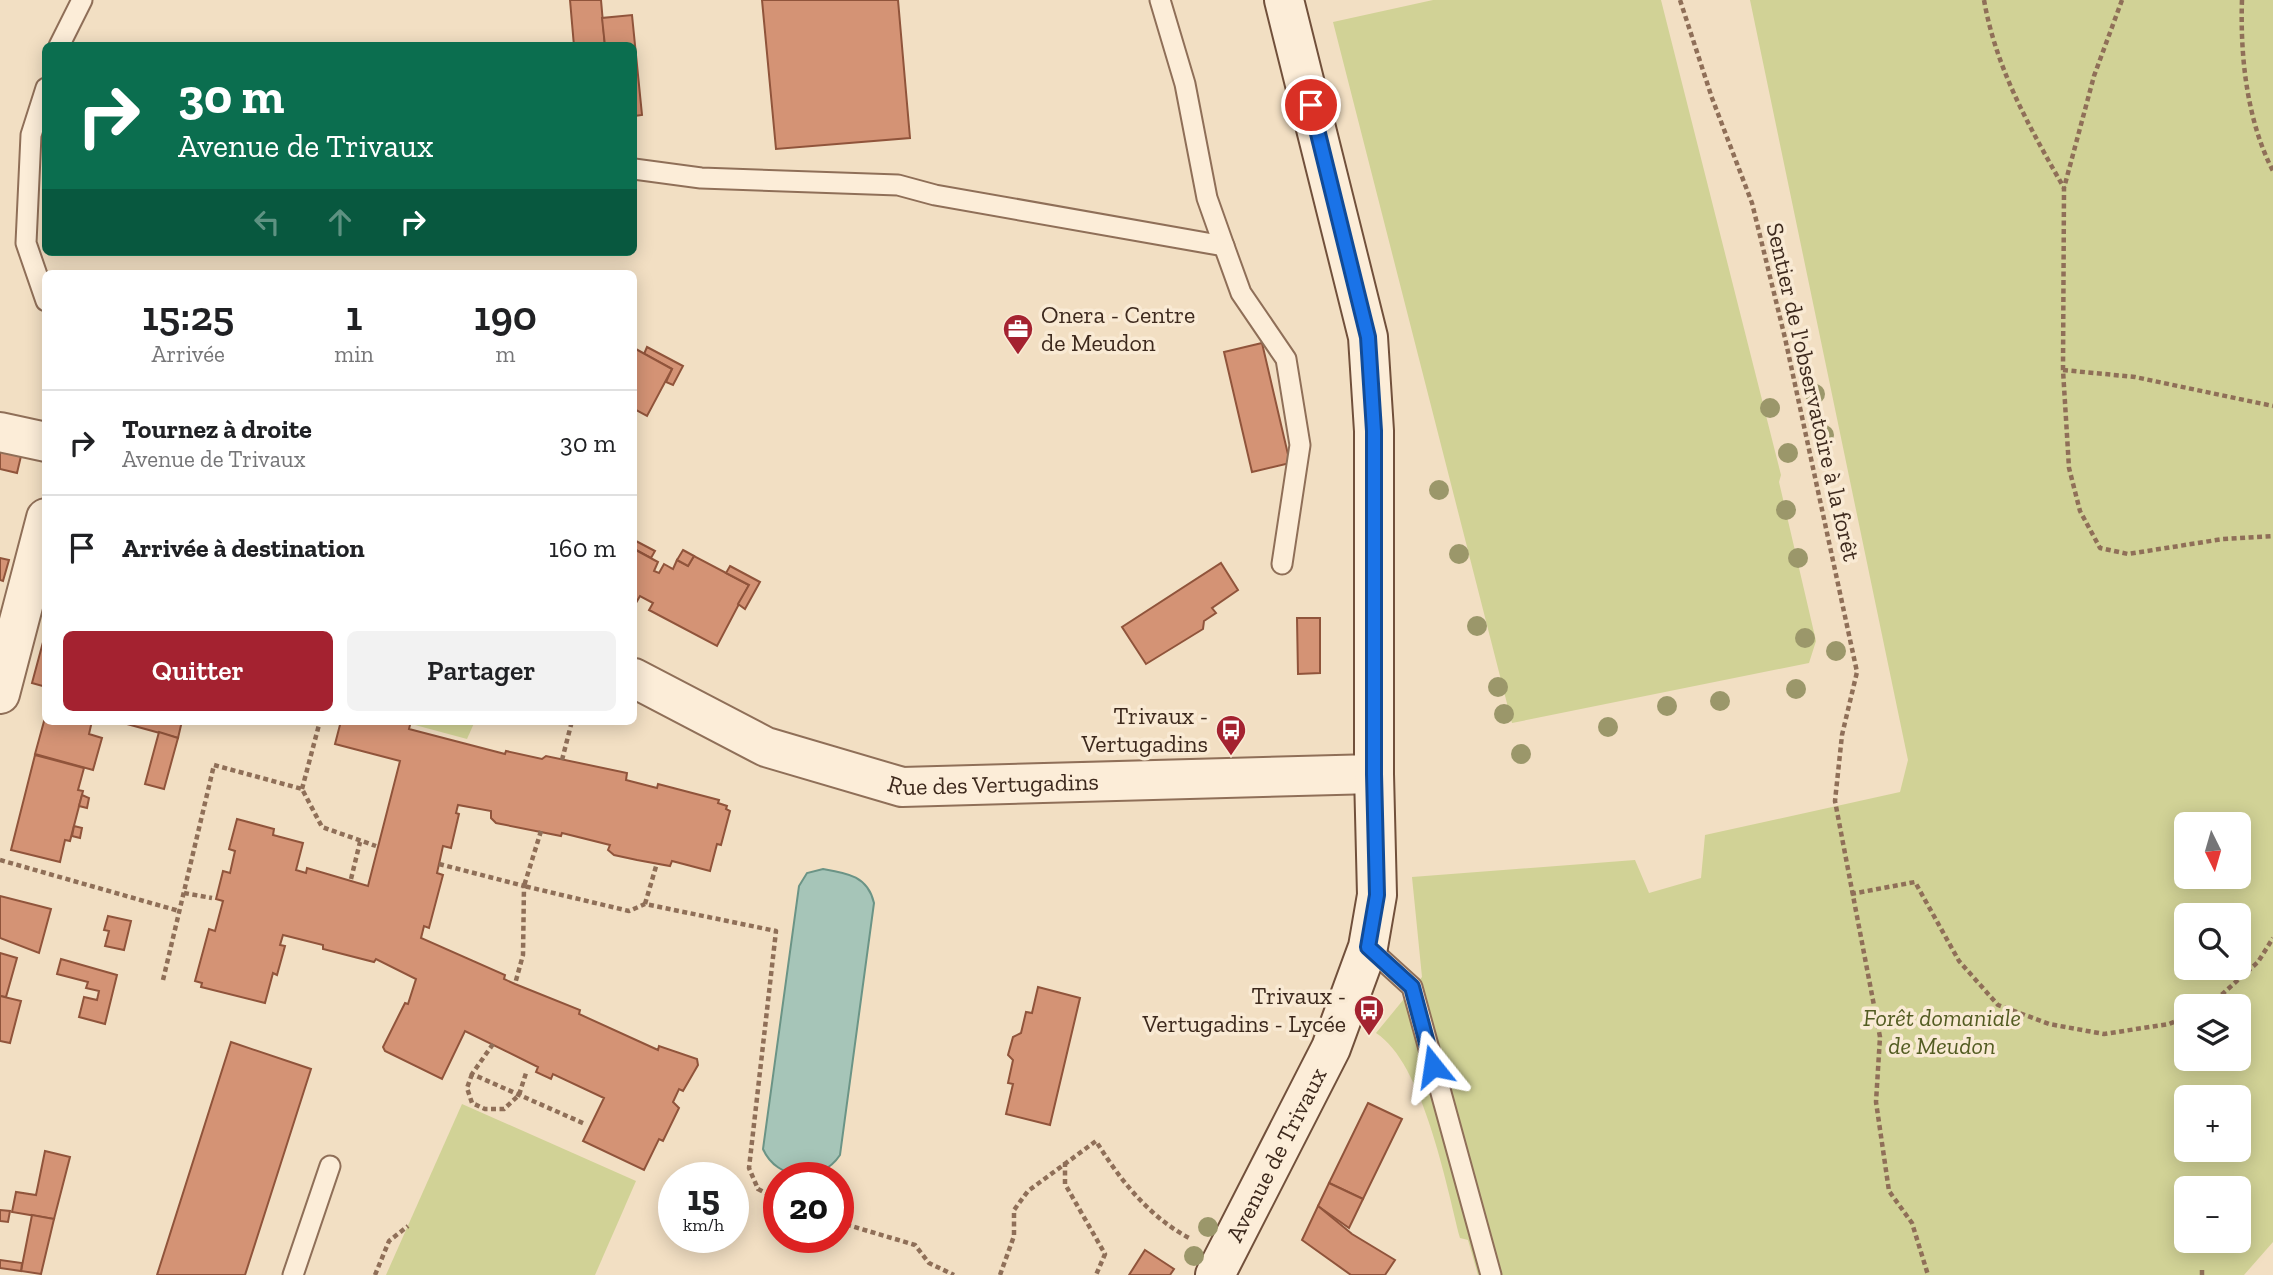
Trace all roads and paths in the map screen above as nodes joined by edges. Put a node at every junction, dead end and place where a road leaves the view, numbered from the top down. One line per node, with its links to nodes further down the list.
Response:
1 (82, 0): 8 (lane)
2 (1160, 0): 14 (lane)
3 (1284, 0): 28 (main road, Avenue de Trivaux)
4 (1681, 0): 39 (path, Sentier de l'observatoire à la forêt)
5 (1984, 0): 12 (path)
6 (2122, 0): 12 (path)
7 (2242, 0): 11 (path)
8 (61, 42)
9 (42, 101): 13 (lane)
10 (637, 169): 14 (lane)
11 (2273, 172)
12 (2064, 188): 16 (path)
13 (37, 191): 15 (lane)
14 (1224, 246): 22 (lane)
15 (42, 289)
16 (2063, 370): 17 (path); 21 (path)
17 (2273, 406)
18 (0, 432): 19 (main road)
19 (42, 441)
20 (42, 533): 24 (main road)
21 (2273, 536)
22 (1282, 564)
23 (637, 680): 28 (main road, Rue des Vertugadins)
24 (0, 694)
25 (319, 725): 29 (path)
26 (571, 725): 27 (path)
27 (562, 760)
28 (1374, 774): 44 (main road, Avenue de Trivaux)
29 (302, 789): 31 (path); 38 (path)
30 (541, 831): 37 (path)
31 (360, 842): 32 (path); 36 (path)
32 (376, 846)
33 (0, 860): 42 (path)
34 (657, 863): 41 (path)
35 (439, 864): 37 (path)
36 (351, 879)
37 (524, 886): 41 (path); 46 (path)
38 (184, 893): 40 (path); 42 (path)
39 (1851, 894): 48 (path); 66 (path)
40 (212, 898)
41 (645, 904): 56 (path)
42 (179, 911): 45 (path)
43 (2273, 938): 47 (path)
44 (1368, 947): 59 (main road, Avenue de Trivaux); 65 (lane)
45 (163, 979)
46 (515, 984)
47 (2222, 994)
48 (2174, 1022)
49 (493, 1044): 51 (path)
50 (526, 1073): 52 (path)
51 (472, 1074): 52 (path); 52 (path)
52 (519, 1095): 53 (path)
53 (585, 1124)
54 (1065, 1162): 59 (path); 63 (path); 64 (path)
55 (330, 1166): 60 (lane)
56 (763, 1192)
57 (408, 1226): 61 (path)
58 (854, 1228): 62 (path)
59 (1221, 1265)
60 (293, 1275)
61 (375, 1275)
62 (954, 1275)
63 (1000, 1275)
64 (1096, 1275)
65 (1491, 1275)
66 (1928, 1275)

